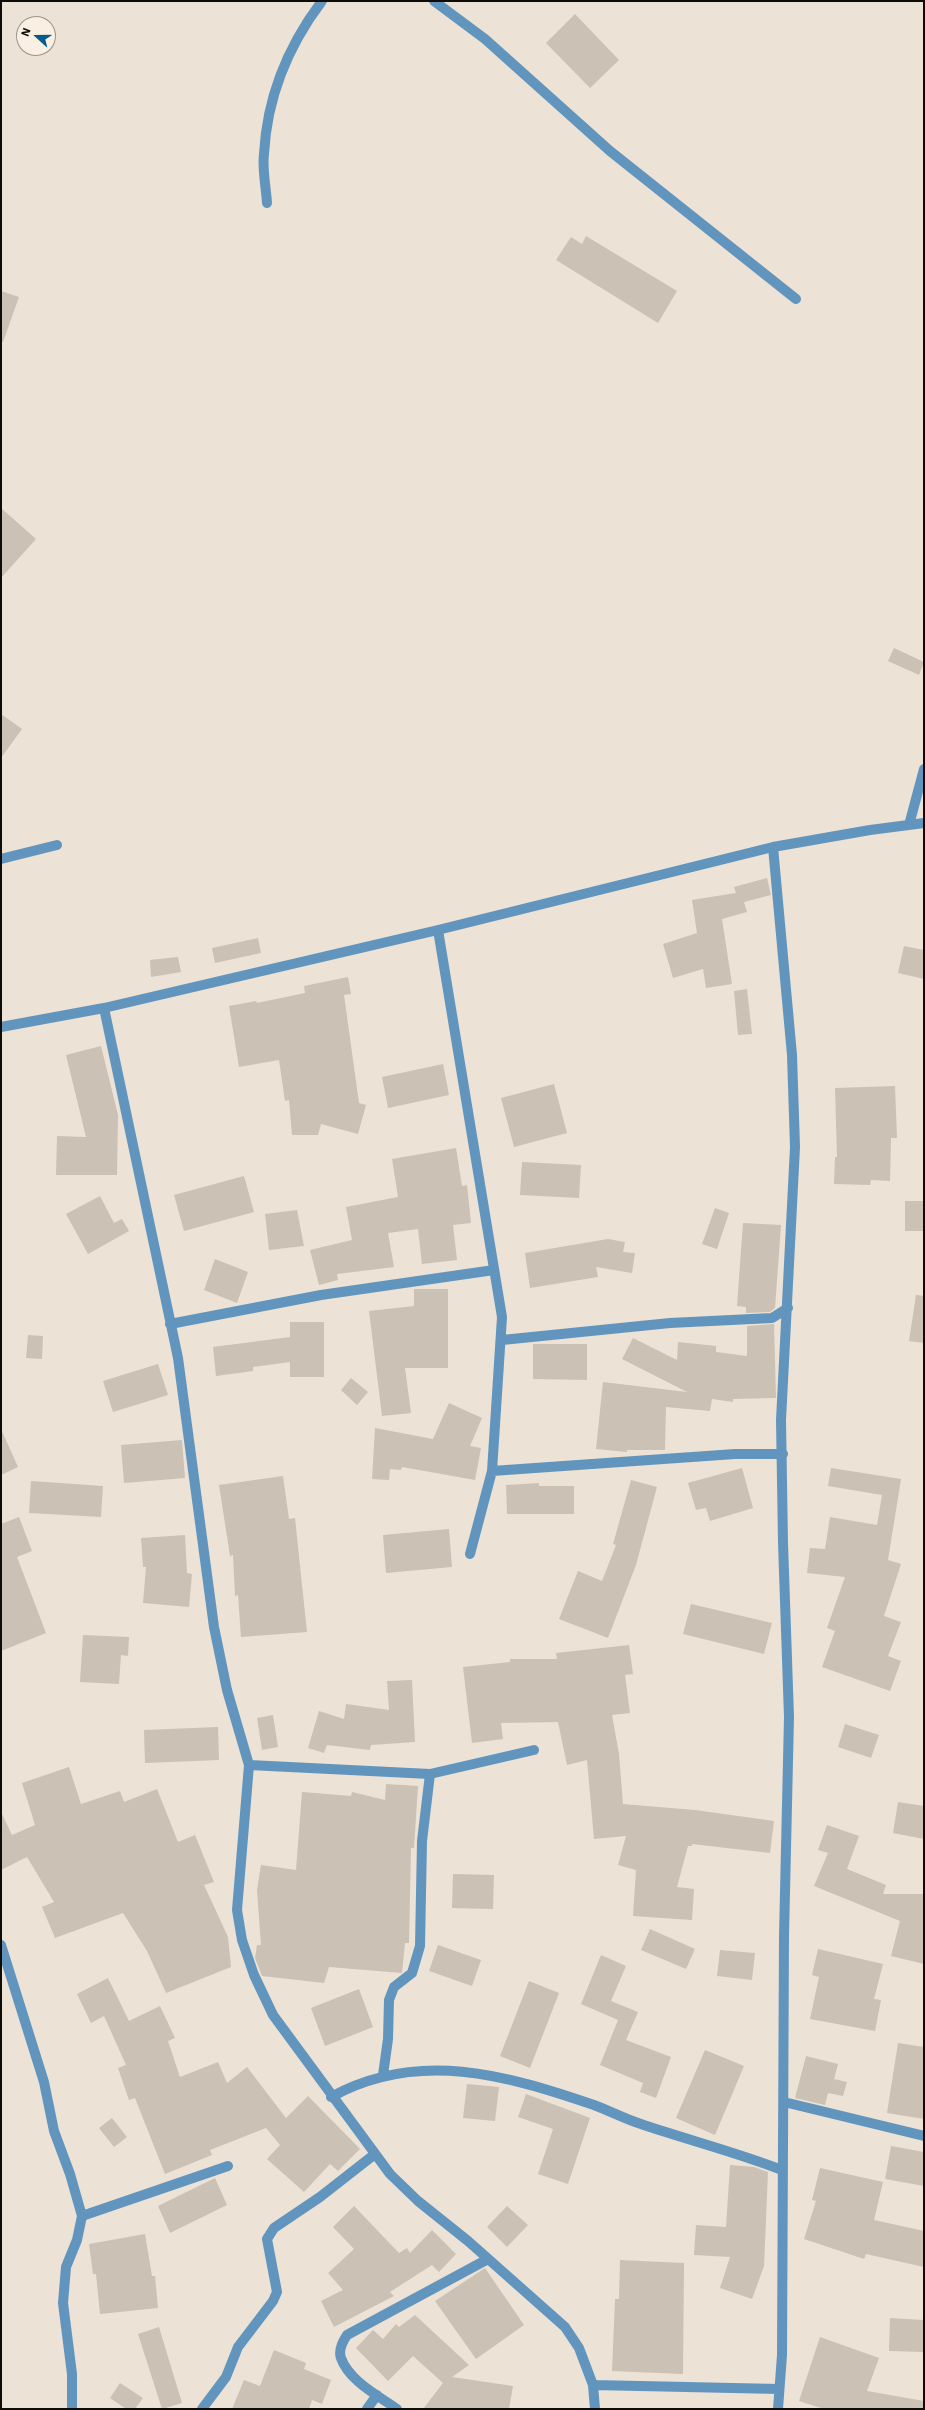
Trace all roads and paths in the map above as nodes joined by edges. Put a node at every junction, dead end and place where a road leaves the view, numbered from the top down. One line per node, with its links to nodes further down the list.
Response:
1 (322, 1): 3 (street)
2 (434, 1): 4 (street)
3 (267, 203)
4 (796, 299)
5 (924, 769): 7 (street)
6 (924, 823): 7 (street)
7 (908, 825): 9 (street)
8 (57, 845): 10 (street)
9 (773, 847): 11 (street); 15 (street)
10 (1, 859)
11 (438, 930): 12 (street); 14 (street)
12 (104, 1008): 13 (street); 16 (street)
13 (1, 1026)
14 (494, 1270): 16 (street); 17 (street)
15 (788, 1308): 17 (street); 18 (street)
16 (170, 1324): 22 (street)
17 (502, 1340): 19 (street)
18 (783, 1454): 19 (street); 27 (street)
19 (492, 1471): 20 (street)
20 (470, 1554)
21 (534, 1750): 23 (street)
22 (249, 1765): 23 (street); 26 (street)
23 (430, 1774): 25 (street)
24 (1, 1946): 32 (street)
25 (383, 2075): 26 (street); 31 (street)
26 (331, 2097): 29 (street)
27 (784, 2102): 28 (street); 31 (street)
28 (924, 2136)
29 (375, 2154): 33 (street); 38 (street)
30 (228, 2166): 32 (street)
31 (782, 2170): 35 (street)
32 (82, 2216): 37 (street)
33 (488, 2259): 34 (street); 36 (street)
34 (593, 2385): 35 (street); 41 (street)
35 (779, 2389): 42 (street)
36 (377, 2395): 39 (street); 40 (street)
37 (72, 2409)
38 (202, 2409)
39 (367, 2409)
40 (397, 2409)
41 (595, 2409)
42 (778, 2409)

